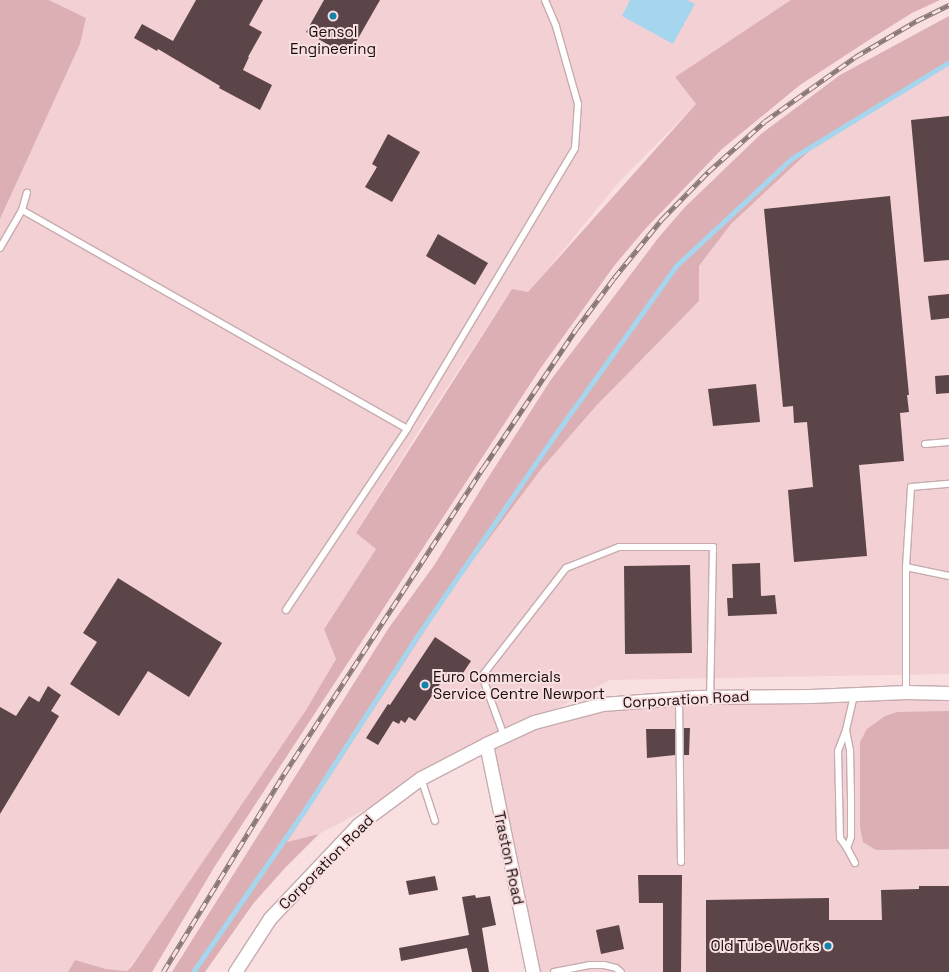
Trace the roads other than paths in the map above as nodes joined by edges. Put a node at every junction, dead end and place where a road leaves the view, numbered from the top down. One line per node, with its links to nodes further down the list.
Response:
1 (545, 0): 5 (lane)
2 (27, 193): 3 (lane)
3 (22, 210): 4 (lane); 5 (lane)
4 (0, 248)
5 (407, 429): 11 (lane)
6 (949, 442): 7 (lane)
7 (925, 444)
8 (949, 484): 9 (lane)
9 (906, 566): 10 (lane); 12 (lane)
10 (949, 576)
11 (286, 610)
12 (906, 692): 13 (street, Corporation Road); 14 (street, Corporation Road)
13 (949, 693)
14 (854, 694): 15 (street, Corporation Road); 17 (lane)
15 (710, 697): 16 (street, Corporation Road); 18 (lane)
16 (679, 698): 18 (street, Corporation Road); 23 (lane)
17 (846, 730): 22 (lane); 22 (lane)
18 (504, 736): 19 (street, Corporation Road)
19 (486, 744): 20 (street, Corporation Road); 26 (street, Traston Road)
20 (421, 778): 21 (lane); 25 (street, Corporation Road)
21 (435, 821)
22 (847, 848): 24 (lane)
23 (681, 862)
24 (855, 864)
25 (235, 972)
26 (533, 972)
27 (554, 972): 28 (lane)
28 (621, 972)

